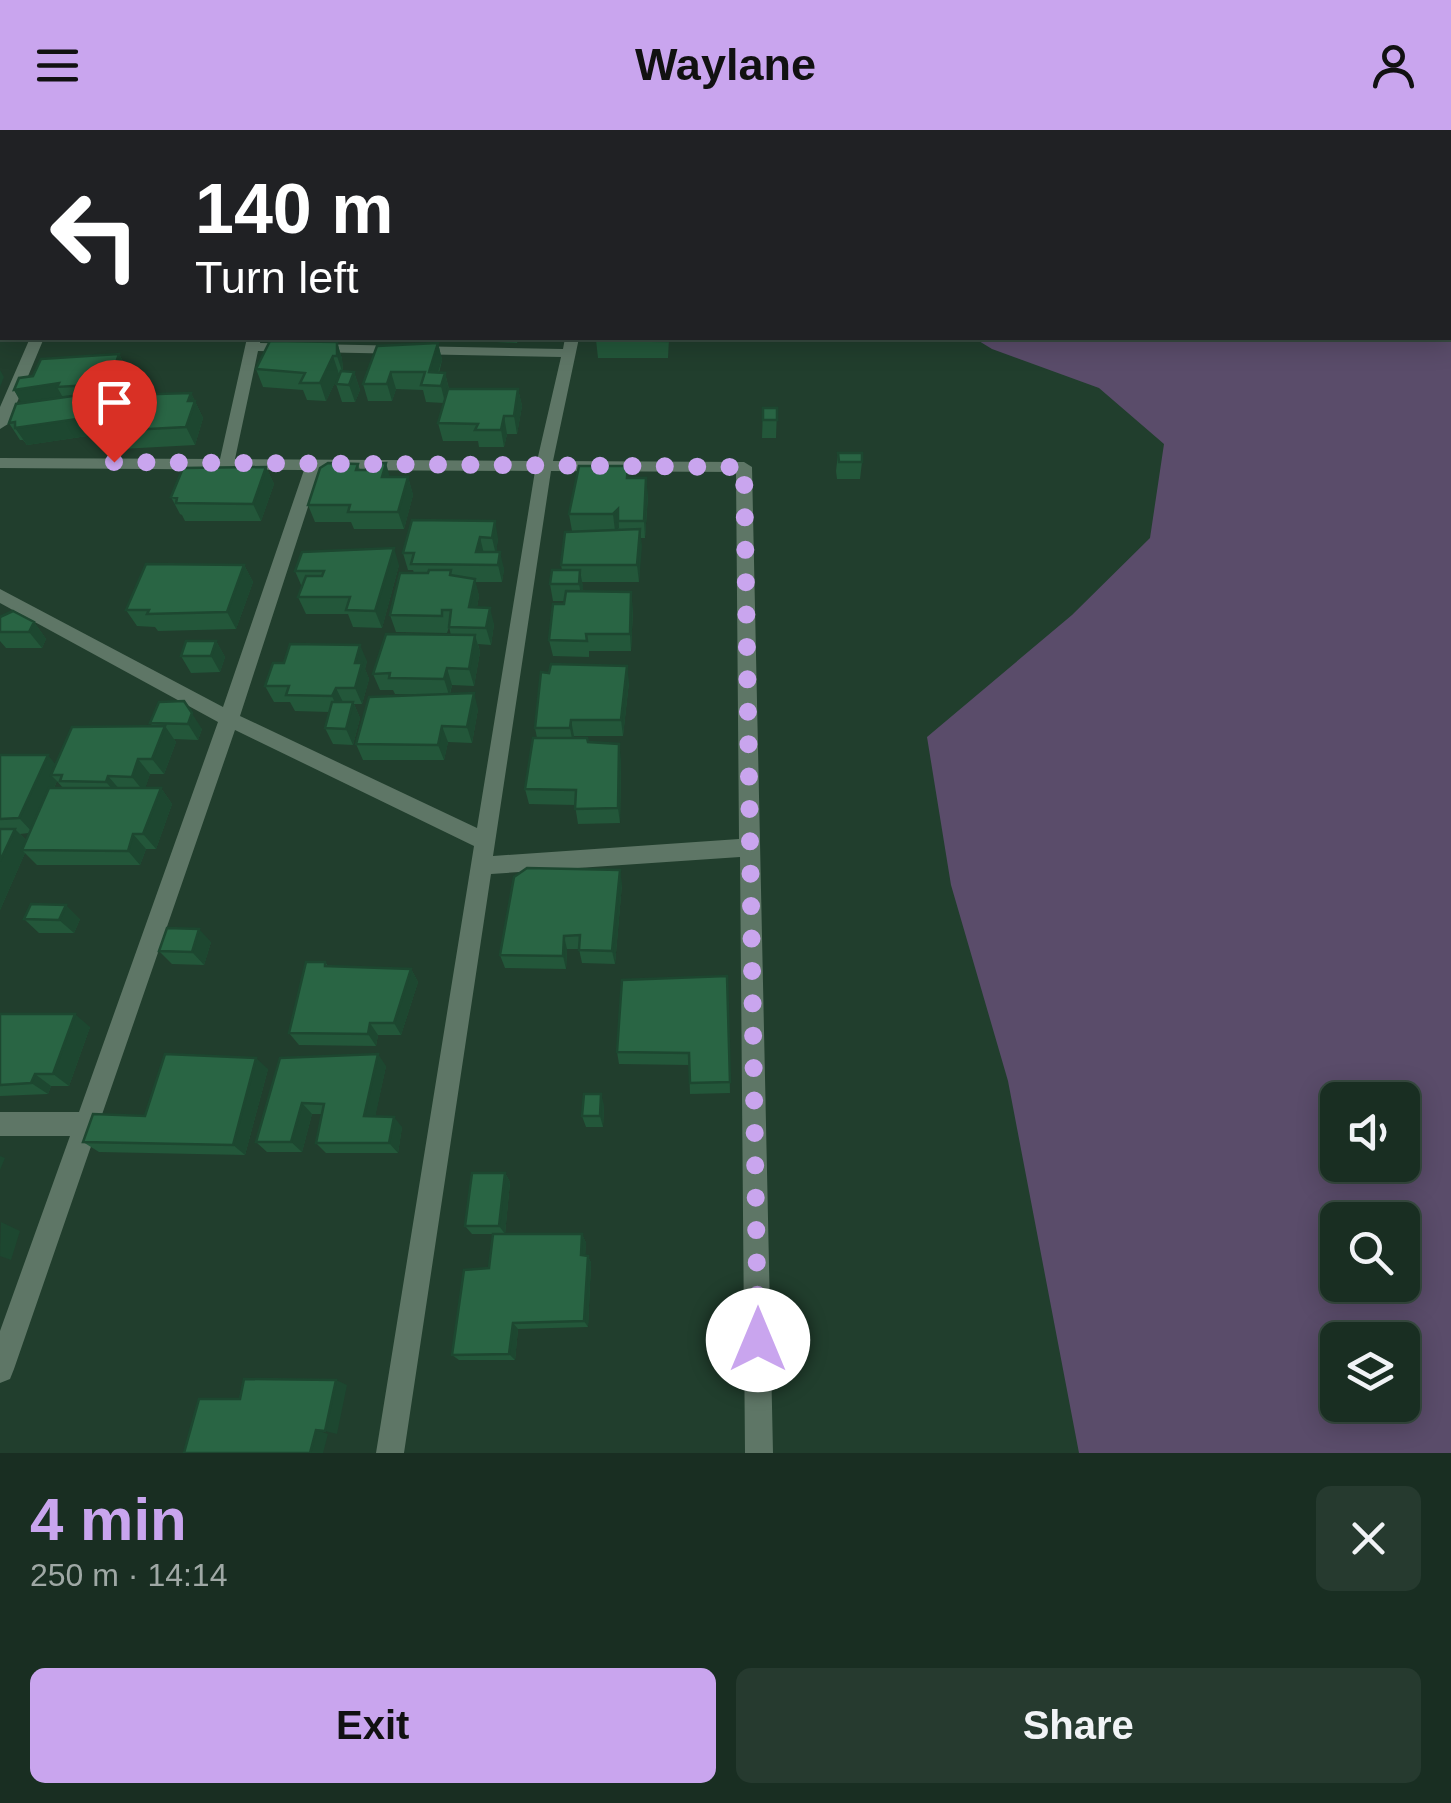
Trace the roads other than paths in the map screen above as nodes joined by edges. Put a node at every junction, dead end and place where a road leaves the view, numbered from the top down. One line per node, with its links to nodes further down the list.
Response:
1 (36, 340): 4 (street)
2 (253, 342): 3 (street); 5 (street)
3 (570, 345): 7 (street)
4 (0, 424)
5 (227, 462): 6 (street); 8 (street)
6 (0, 463)
7 (544, 465): 8 (street); 12 (street); 13 (street)
8 (313, 466): 11 (street)
9 (6, 598): 10 (street); 11 (street)
10 (0, 622)
11 (228, 720): 12 (street); 16 (street)
12 (484, 841): 14 (street)
13 (752, 847): 14 (street); 19 (street)
14 (481, 866): 18 (street)
15 (0, 1124): 16 (street)
16 (86, 1124): 17 (street)
17 (0, 1369)
18 (390, 1453)
19 (759, 1453)

